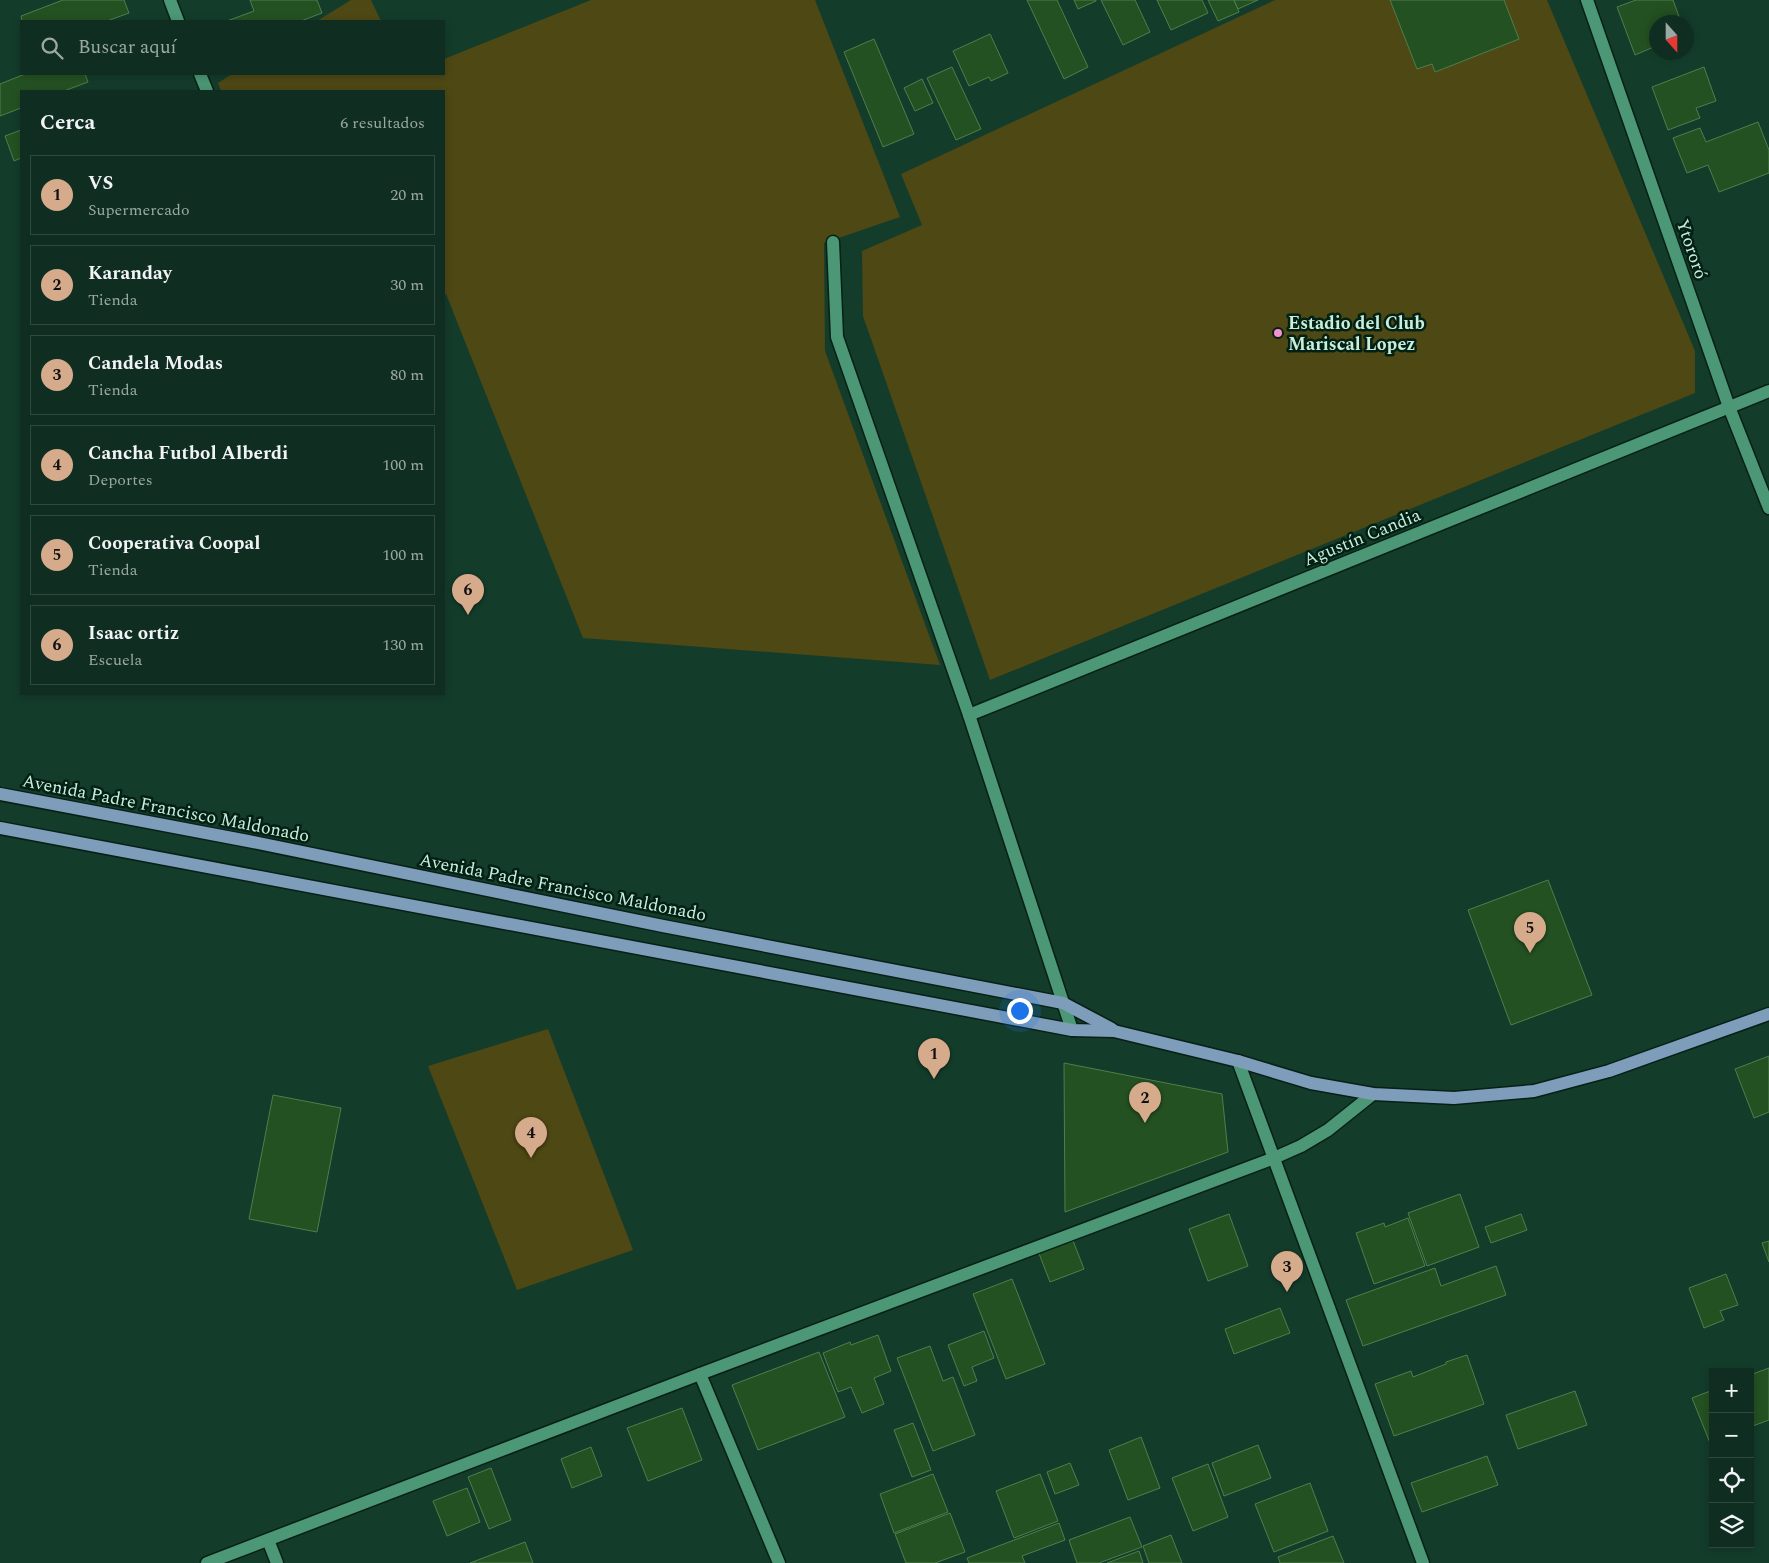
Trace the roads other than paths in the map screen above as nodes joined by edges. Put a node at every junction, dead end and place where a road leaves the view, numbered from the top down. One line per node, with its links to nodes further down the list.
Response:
1 (170, 0): 3 (street)
2 (1587, 0): 8 (street, Ytororó)
3 (178, 20)
4 (200, 75): 5 (street)
5 (207, 90)
6 (833, 242): 10 (street)
7 (1769, 391): 8 (street, Agustín Candia)
8 (1729, 407): 9 (street, Ytororó); 10 (street, Agustín Candia)
9 (1769, 508)
10 (968, 715): 13 (street)
11 (0, 794): 13 (main road, Avenida Padre Francisco Maldonado)
12 (0, 828): 15 (main road, Avenida Padre Francisco Maldonado)
13 (1063, 1003): 15 (street); 16 (main road, Avenida Padre Francisco Maldonado)
14 (1769, 1014): 18 (main road, Avenida Padre Francisco Maldonado)
15 (1072, 1030): 16 (main road, Avenida Padre Francisco Maldonado)
16 (1114, 1030): 17 (main road, Avenida Padre Francisco Maldonado)
17 (1238, 1061): 18 (main road, Avenida Padre Francisco Maldonado); 19 (street)
18 (1373, 1094): 19 (street)
19 (1274, 1158): 20 (street); 25 (street)
20 (700, 1374): 21 (street); 24 (street)
21 (268, 1540): 22 (street); 23 (street)
22 (207, 1563)
23 (277, 1563)
24 (779, 1563)
25 (1424, 1563)

